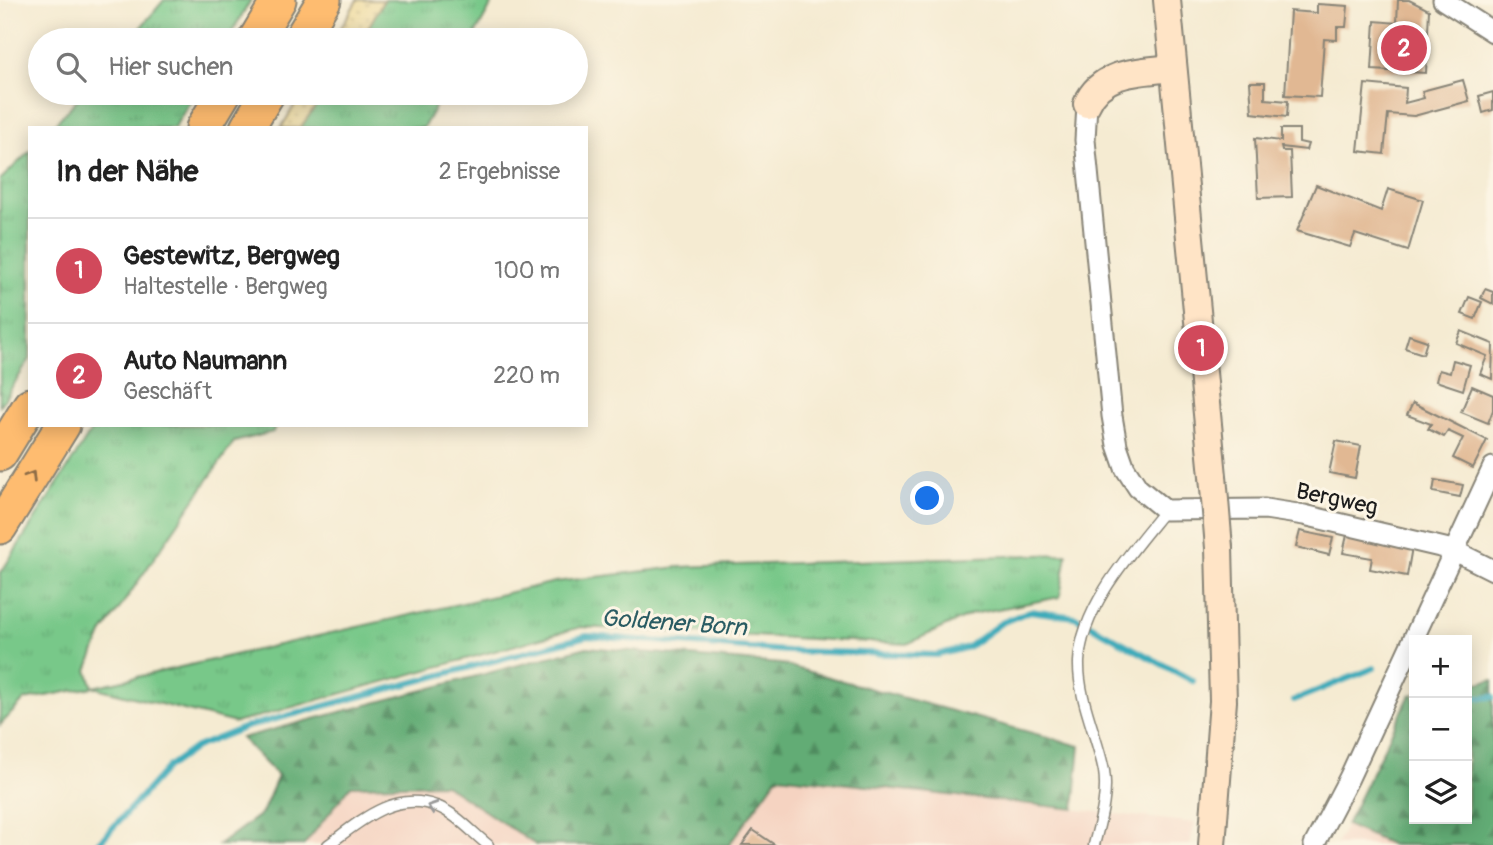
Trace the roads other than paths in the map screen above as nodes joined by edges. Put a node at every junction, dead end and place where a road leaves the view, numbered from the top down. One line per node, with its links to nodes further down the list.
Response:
1 (279, 0): 5 (highway)
2 (324, 0): 6 (highway)
3 (1167, 0): 8 (main road)
4 (1443, 0): 7 (street)
5 (262, 28)
6 (307, 28)
7 (1493, 32)
8 (1173, 68): 9 (main road); 25 (main road, bridge)
9 (1087, 104): 18 (street)
10 (217, 105): 12 (highway)
11 (261, 105): 13 (highway)
12 (204, 126)
13 (248, 126)
14 (28, 408): 16 (highway)
15 (62, 427): 19 (highway, one-way to 15)
16 (0, 454)
17 (1493, 467): 20 (street)
18 (1165, 510): 20 (street, Bergweg); 24 (lane)
19 (0, 527)
20 (1453, 550): 21 (street, Bergweg); 26 (street)
21 (1493, 570)
22 (328, 845): 23 (lane, one-way to 22)
23 (488, 845)
24 (1094, 845)
25 (1212, 845)
26 (1314, 845)

